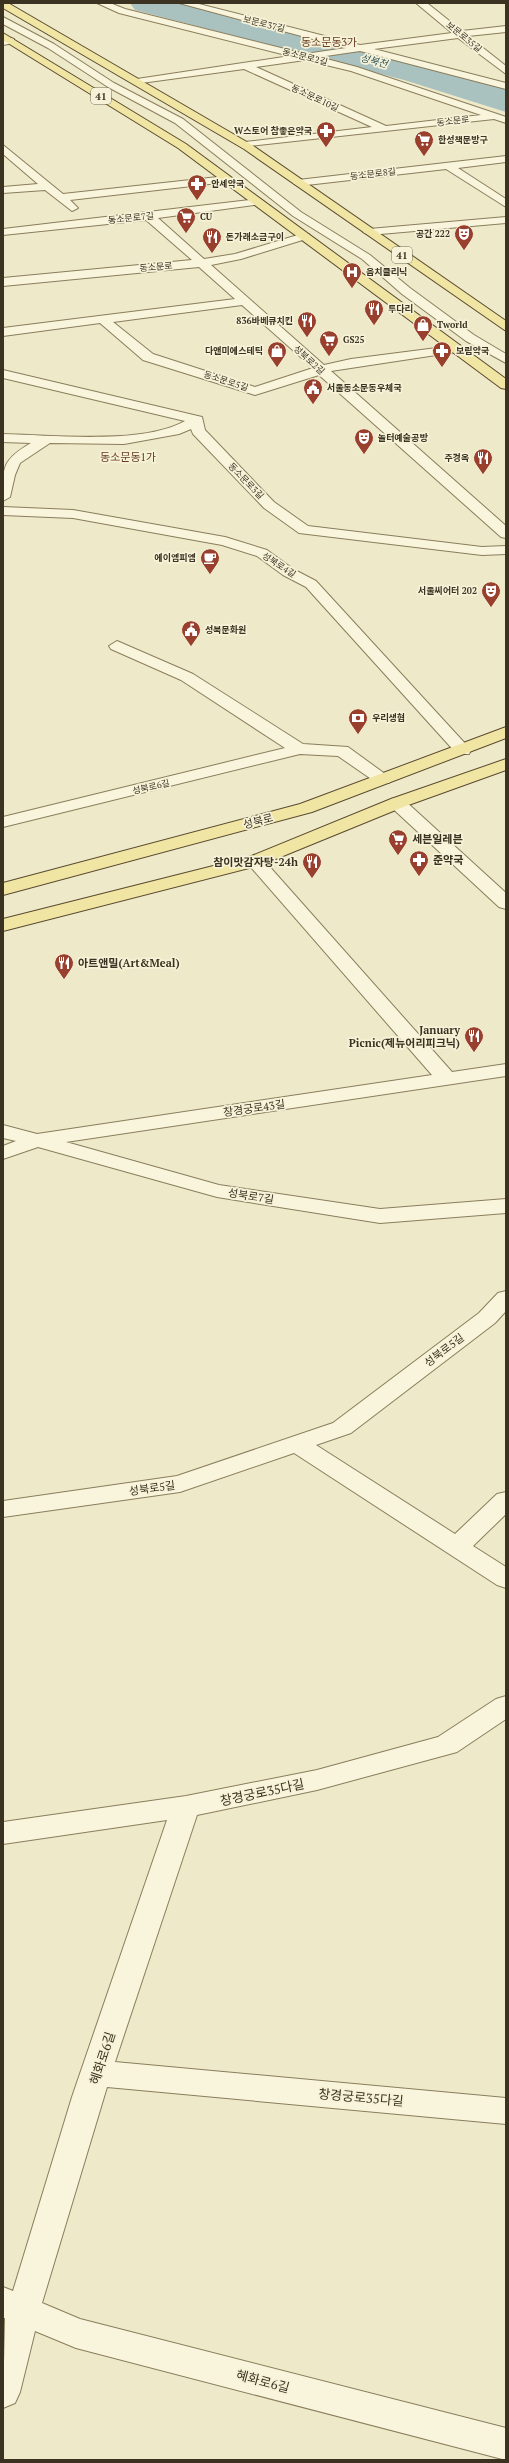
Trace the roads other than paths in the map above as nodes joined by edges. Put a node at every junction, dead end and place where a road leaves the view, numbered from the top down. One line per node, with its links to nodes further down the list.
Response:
1 (102, 3): 11 (street, 동소문로2길)
2 (184, 3): 10 (street, 보문로37길)
3 (421, 3): 8 (street, 보문로35길)
4 (3, 4): 14 (main road, 41)
5 (3, 11): 37 (street)
6 (3, 20): 46 (street)
7 (506, 29): 8 (street)
8 (460, 34): 10 (street); 13 (street, 보문로35길)
9 (6, 40): 23 (main road, 41)
10 (362, 48): 11 (street); 15 (street, 보문로37길)
11 (308, 57): 12 (street); 16 (street, 동소문로2길)
12 (246, 66): 14 (street); 18 (street, 동소문로10길)
13 (506, 71)
14 (137, 82): 19 (main road, 41)
15 (506, 86)
16 (495, 116): 17 (street, 동소문로2길); 18 (street, 동소문로)
17 (506, 120)
18 (384, 129): 19 (street, 동소문로)
19 (245, 146): 24 (main road, 41)
20 (3, 148): 25 (street)
21 (506, 159): 22 (street, 동소문로8길)
22 (448, 166): 24 (street, 동소문로8길); 29 (street)
23 (227, 179): 27 (street); 28 (main road, 41)
24 (298, 183): 34 (main road, 41)
25 (48, 187): 26 (street); 27 (street)
26 (3, 190)
27 (60, 198): 32 (street)
28 (258, 202): 30 (street, 동소문로7길); 35 (main road, 41)
29 (506, 204)
30 (149, 216): 32 (street, 동소문로7길); 36 (street, 성북로2길)
31 (506, 220): 34 (street)
32 (89, 223): 33 (street, 동소문로7길)
33 (3, 232)
34 (370, 232): 41 (main road, 41)
35 (305, 236): 36 (street, 동소문로); 45 (main road, 41)
36 (201, 263): 38 (street, 동소문로); 39 (street, 성북로2길)
37 (404, 274)
38 (3, 282)
39 (244, 301): 40 (street); 47 (street, 성북로2길)
40 (102, 319): 42 (street); 47 (street, 동소문로5길)
41 (506, 327)
42 (3, 332)
43 (493, 338): 44 (street)
44 (506, 347)
45 (456, 348): 47 (street, 동소문로5길); 49 (main road, 41)
46 (506, 359)
47 (321, 370): 57 (street, 성북로2길)
48 (3, 374): 50 (street)
49 (506, 384)
50 (197, 420): 52 (street); 58 (street, 동소문로3길)
51 (3, 438): 52 (street)
52 (48, 439): 53 (street)
53 (3, 498): 55 (street)
54 (3, 511): 55 (street, 성북로4길)
55 (73, 514): 56 (street, 성북로4길); 62 (street, 성북로4길)
56 (3, 526)
57 (506, 534)
58 (506, 550)
59 (117, 646): 61 (street)
60 (506, 732): 62 (main road, 성북로)
61 (299, 749): 64 (street, 성북로6길); 67 (street, 성북로6길)
62 (463, 750): 64 (main road, 성북로)
63 (506, 764): 66 (main road)
64 (383, 780): 65 (main road, 성북로)
65 (364, 787): 66 (main road); 69 (main road, 성북로)
66 (392, 806): 68 (main road); 70 (street)
67 (3, 822)
68 (254, 861): 71 (main road); 73 (street)
69 (3, 889)
70 (506, 903)
71 (3, 925)
72 (506, 1070): 73 (street, 창경궁로43길)
73 (447, 1079): 75 (street, 창경궁로43길)
74 (3, 1131): 75 (street, 성북로7길)
75 (38, 1140): 76 (street, 창경궁로43길); 77 (street, 성북로7길)
76 (3, 1153)
77 (506, 1206)
78 (506, 1298): 79 (street, 성북로5길)
79 (296, 1444): 81 (street, 성북로5길); 82 (street)
80 (506, 1500): 82 (street)
81 (3, 1509)
82 (457, 1547): 83 (street)
83 (506, 1578)
84 (506, 1706): 85 (street, 창경궁로35다길)
85 (186, 1807): 86 (street, 창경궁로35다길); 87 (street, 혜화로6길)
86 (3, 1833)
87 (96, 2073): 88 (street, 창경궁로35다길); 89 (street, 혜화로6길)
88 (506, 2111)
89 (13, 2306): 90 (street); 91 (street, 혜화로6길)
90 (3, 2392)
91 (506, 2444)

